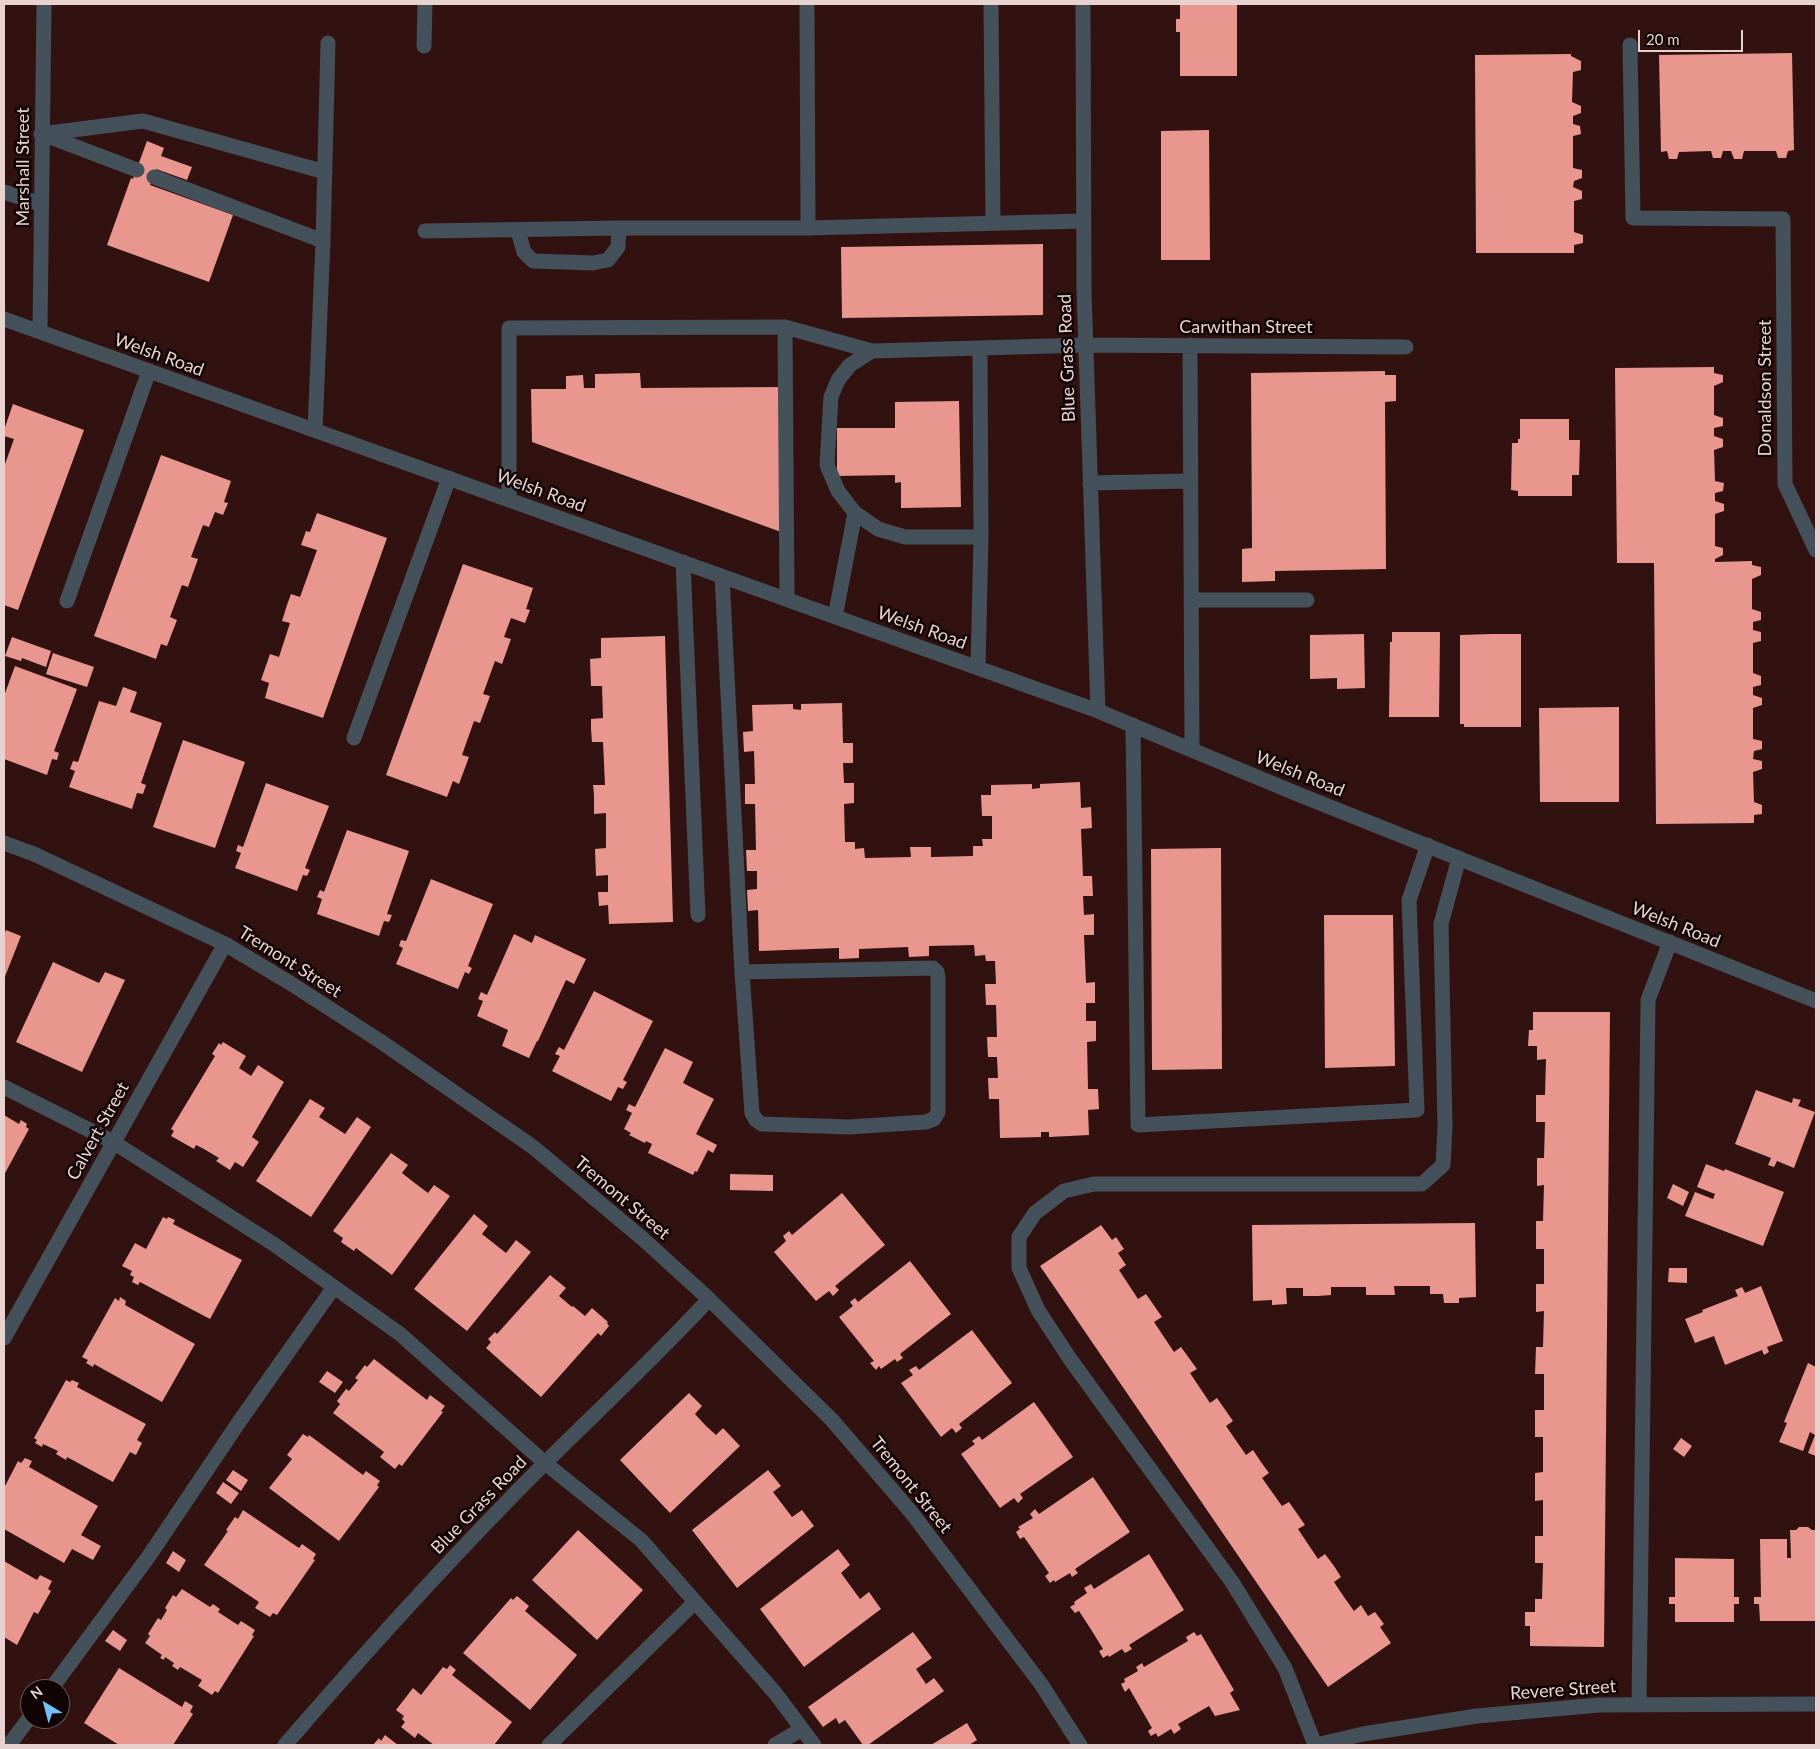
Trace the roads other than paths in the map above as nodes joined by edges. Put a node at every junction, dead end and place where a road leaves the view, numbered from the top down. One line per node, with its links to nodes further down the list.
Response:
1 (44, 4): 9 (street, Marshall Street)
2 (424, 4): 8 (street)
3 (806, 4): 18 (street)
4 (991, 4): 16 (street)
5 (1083, 4): 15 (street, Blue Grass Road)
6 (328, 42): 11 (street)
7 (1630, 45): 38 (street, Donaldson Street)
8 (424, 46)
9 (41, 134): 10 (street); 11 (street); 14 (street, Marshall Street)
10 (136, 170)
11 (325, 172): 21 (street)
12 (154, 177): 21 (street)
13 (4, 192): 14 (street)
14 (41, 204): 24 (street, Marshall Street)
15 (1083, 221): 16 (street); 25 (street, Blue Grass Road)
16 (993, 222): 18 (street)
17 (619, 228): 18 (street); 20 (street); 20 (street)
18 (808, 228)
19 (425, 231): 20 (street)
20 (518, 231)
21 (323, 241): 31 (street)
22 (4, 319): 24 (street, Welsh Road)
23 (785, 326): 29 (street); 35 (street); 41 (street)
24 (40, 331): 30 (street, Welsh Road)
25 (1086, 345): 26 (street, Carwithan Street); 28 (street, Carwithan Street); 34 (street, Blue Grass Road)
26 (1190, 345): 27 (street, Carwithan Street); 33 (street)
27 (1406, 347)
28 (980, 348): 29 (street, Carwithan Street); 37 (street)
29 (872, 351): 36 (street)
30 (149, 371): 31 (street, Welsh Road); 44 (street)
31 (315, 430): 32 (street, Welsh Road)
32 (450, 478): 35 (street, Welsh Road); 49 (street)
33 (1190, 481): 34 (street); 42 (street)
34 (1090, 483): 47 (street, Blue Grass Road)
35 (509, 500): 39 (street, Welsh Road)
36 (855, 513): 37 (street); 45 (street)
37 (981, 537): 46 (street)
38 (1815, 542)
39 (683, 562): 40 (street, Welsh Road); 54 (street)
40 (722, 576): 41 (street, Welsh Road); 57 (street)
41 (787, 599): 45 (street, Welsh Road)
42 (1191, 600): 43 (street); 50 (street)
43 (1307, 600)
44 (67, 601)
45 (835, 616): 46 (street, Welsh Road)
46 (978, 668): 47 (street, Welsh Road)
47 (1098, 711): 48 (street, Welsh Road)
48 (1132, 726): 50 (street, Welsh Road); 52 (street)
49 (354, 738)
50 (1192, 750): 52 (street, Welsh Road)
51 (4, 843): 56 (street, Tremont Street)
52 (1428, 845): 53 (street, Welsh Road)
53 (1459, 858): 55 (street, Welsh Road); 77 (street)
54 (698, 915)
55 (1670, 942): 58 (street, Welsh Road); 68 (street)
56 (225, 944): 60 (street, Calvert Street); 62 (street, Tremont Street)
57 (742, 972): 57 (street)
58 (1816, 1002)
59 (4, 1087): 60 (street)
60 (113, 1142): 61 (street); 63 (street, Calvert Street)
61 (334, 1287): 64 (street); 66 (street)
62 (709, 1300): 64 (street, Blue Grass Road); 76 (street, Tremont Street)
63 (4, 1338)
64 (545, 1463): 65 (street); 72 (street, Blue Grass Road)
65 (695, 1602): 69 (street); 73 (street)
66 (58, 1679)
67 (1816, 1704): 68 (street, Revere Street)
68 (1639, 1705): 77 (street, Revere Street)
69 (802, 1728): 74 (street); 75 (street)
70 (21, 1729): 71 (street)
71 (9, 1745)
72 (285, 1745)
73 (549, 1745)
74 (776, 1745)
75 (814, 1745)
76 (1080, 1745)
77 (1315, 1745)

